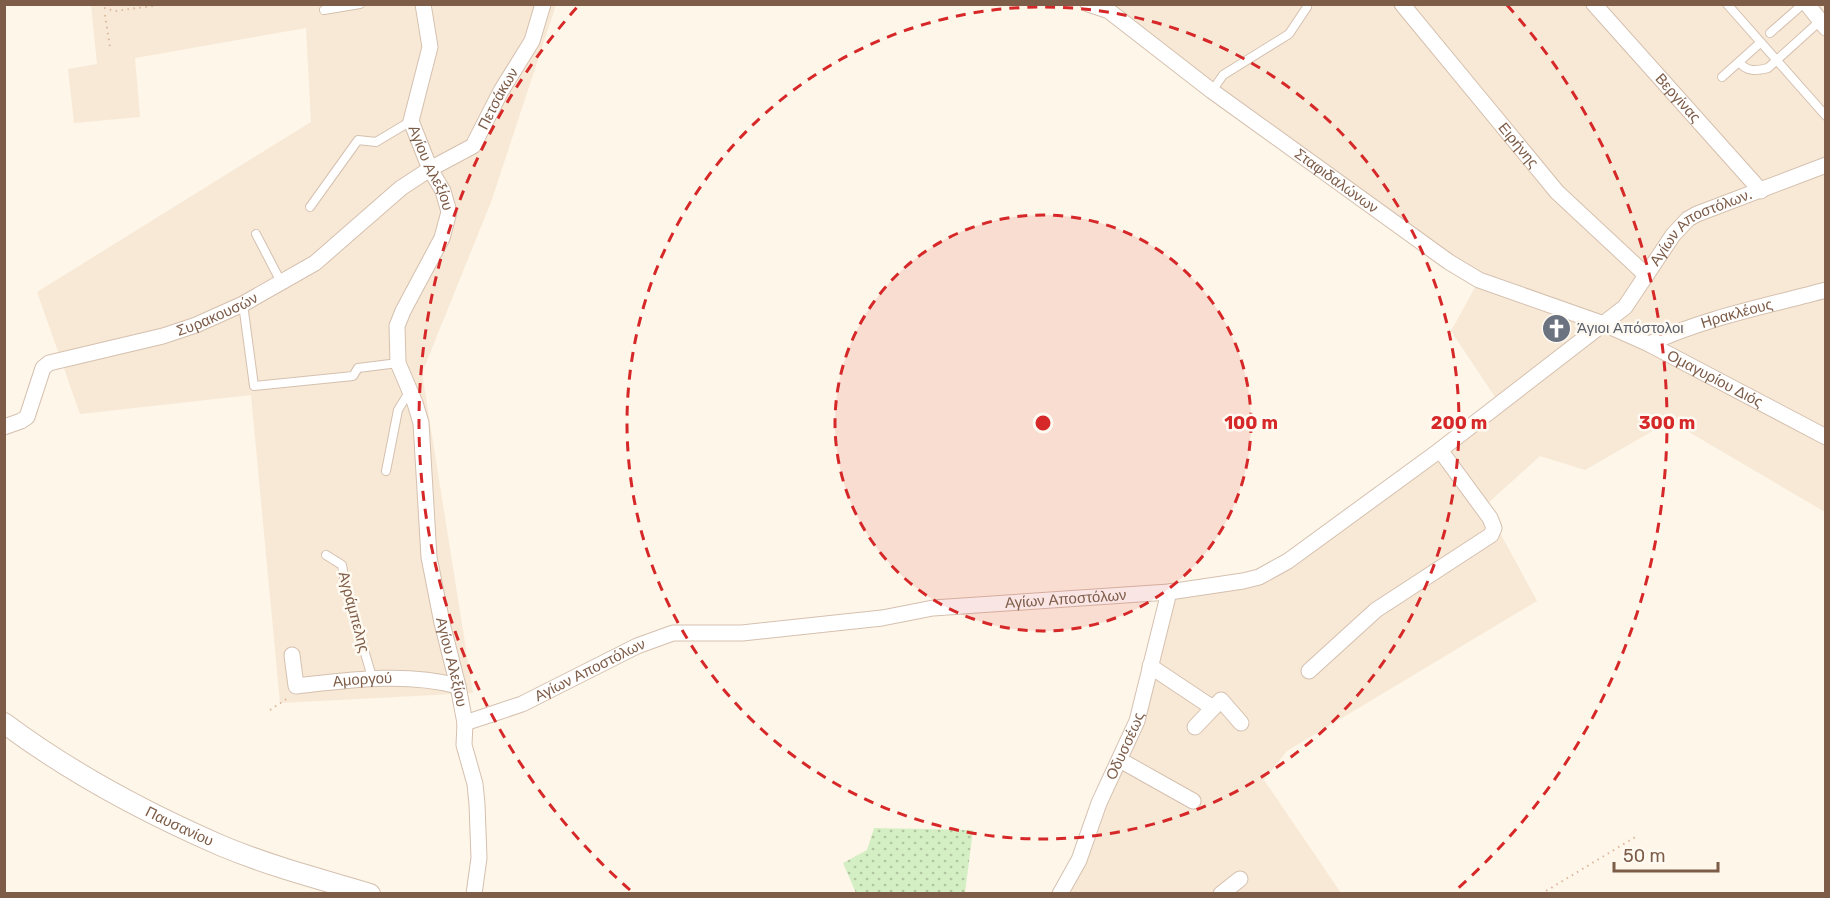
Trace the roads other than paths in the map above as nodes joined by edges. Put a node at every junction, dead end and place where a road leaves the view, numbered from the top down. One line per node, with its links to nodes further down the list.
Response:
1 (360, 4): 11 (lane)
2 (423, 4): 20 (street, Αγίου Αλεξίου)
3 (543, 4): 22 (street, Πετσάκων)
4 (1088, 4): 10 (street, Σταφιδαλώνων)
5 (1402, 4): 26 (street, Ειρήνης)
6 (1594, 4): 23 (street, Βεργίνας)
7 (1727, 4): 14 (lane)
8 (1805, 4): 12 (street); 13 (lane)
9 (1306, 7): 18 (lane)
10 (1110, 8): 18 (street, Σταφιδαλώνων)
11 (324, 10)
12 (1823, 24): 15 (lane)
13 (1770, 33)
14 (1760, 43): 15 (lane); 16 (lane)
15 (1777, 61): 16 (lane); 19 (lane)
16 (1739, 62): 17 (lane)
17 (1722, 77)
18 (1212, 91): 30 (street, Σταφιδαλώνων)
19 (1826, 116)
20 (411, 121): 22 (street, Αγίου Αλεξίου); 24 (lane)
21 (1826, 165): 23 (street, Αγίων Αποστόλων.)
22 (430, 169): 27 (street, Συρακουσών); 32 (street, Αγίου Αλεξίου)
23 (1761, 191): 26 (street, Αγίων Αποστόλων.)
24 (310, 207)
25 (256, 234): 27 (lane)
26 (1646, 275): 30 (street, Αγίων Αποστόλων.)
27 (281, 282): 29 (street, Συρακουσών)
28 (1826, 290): 31 (street, Ηρακλέους)
29 (243, 304): 32 (lane); 34 (street, Συρακουσών)
30 (1604, 324): 31 (street, Ομαγυρίου Διός); 36 (street, Αγίων Αποστόλων)
31 (1649, 344): 35 (street, Ομαγυρίου Διός)
32 (398, 363): 33 (street, Αγίου Αλεξίου)
33 (409, 392): 37 (lane); 44 (street, Αγίου Αλεξίου)
34 (4, 427)
35 (1826, 437)
36 (1440, 450): 39 (street, Αγίων Αποστόλων); 42 (street)
37 (386, 471)
38 (326, 555): 43 (lane, Αγράμπελης)
39 (1169, 592): 41 (street, Οδυσσέως); 47 (street, Αγίων Αποστόλων)
40 (292, 655): 43 (street, Αμοργού)
41 (1150, 666): 45 (street); 50 (street, Οδυσσέως)
42 (1309, 670)
43 (372, 677): 44 (street, Αμοργού)
44 (458, 686): 47 (street, Αγίου Αλεξίου)
45 (1213, 708): 48 (street); 49 (street)
46 (4, 723): 53 (street, Παυσανίου)
47 (465, 723): 54 (street, Αγίου Αλεξίου)
48 (1241, 723)
49 (1195, 727)
50 (1120, 760): 51 (street); 55 (street, Οδυσσέως)
51 (1193, 801)
52 (1240, 879): 56 (street)
53 (370, 894)
54 (474, 894)
55 (1060, 894)
56 (1221, 894)

